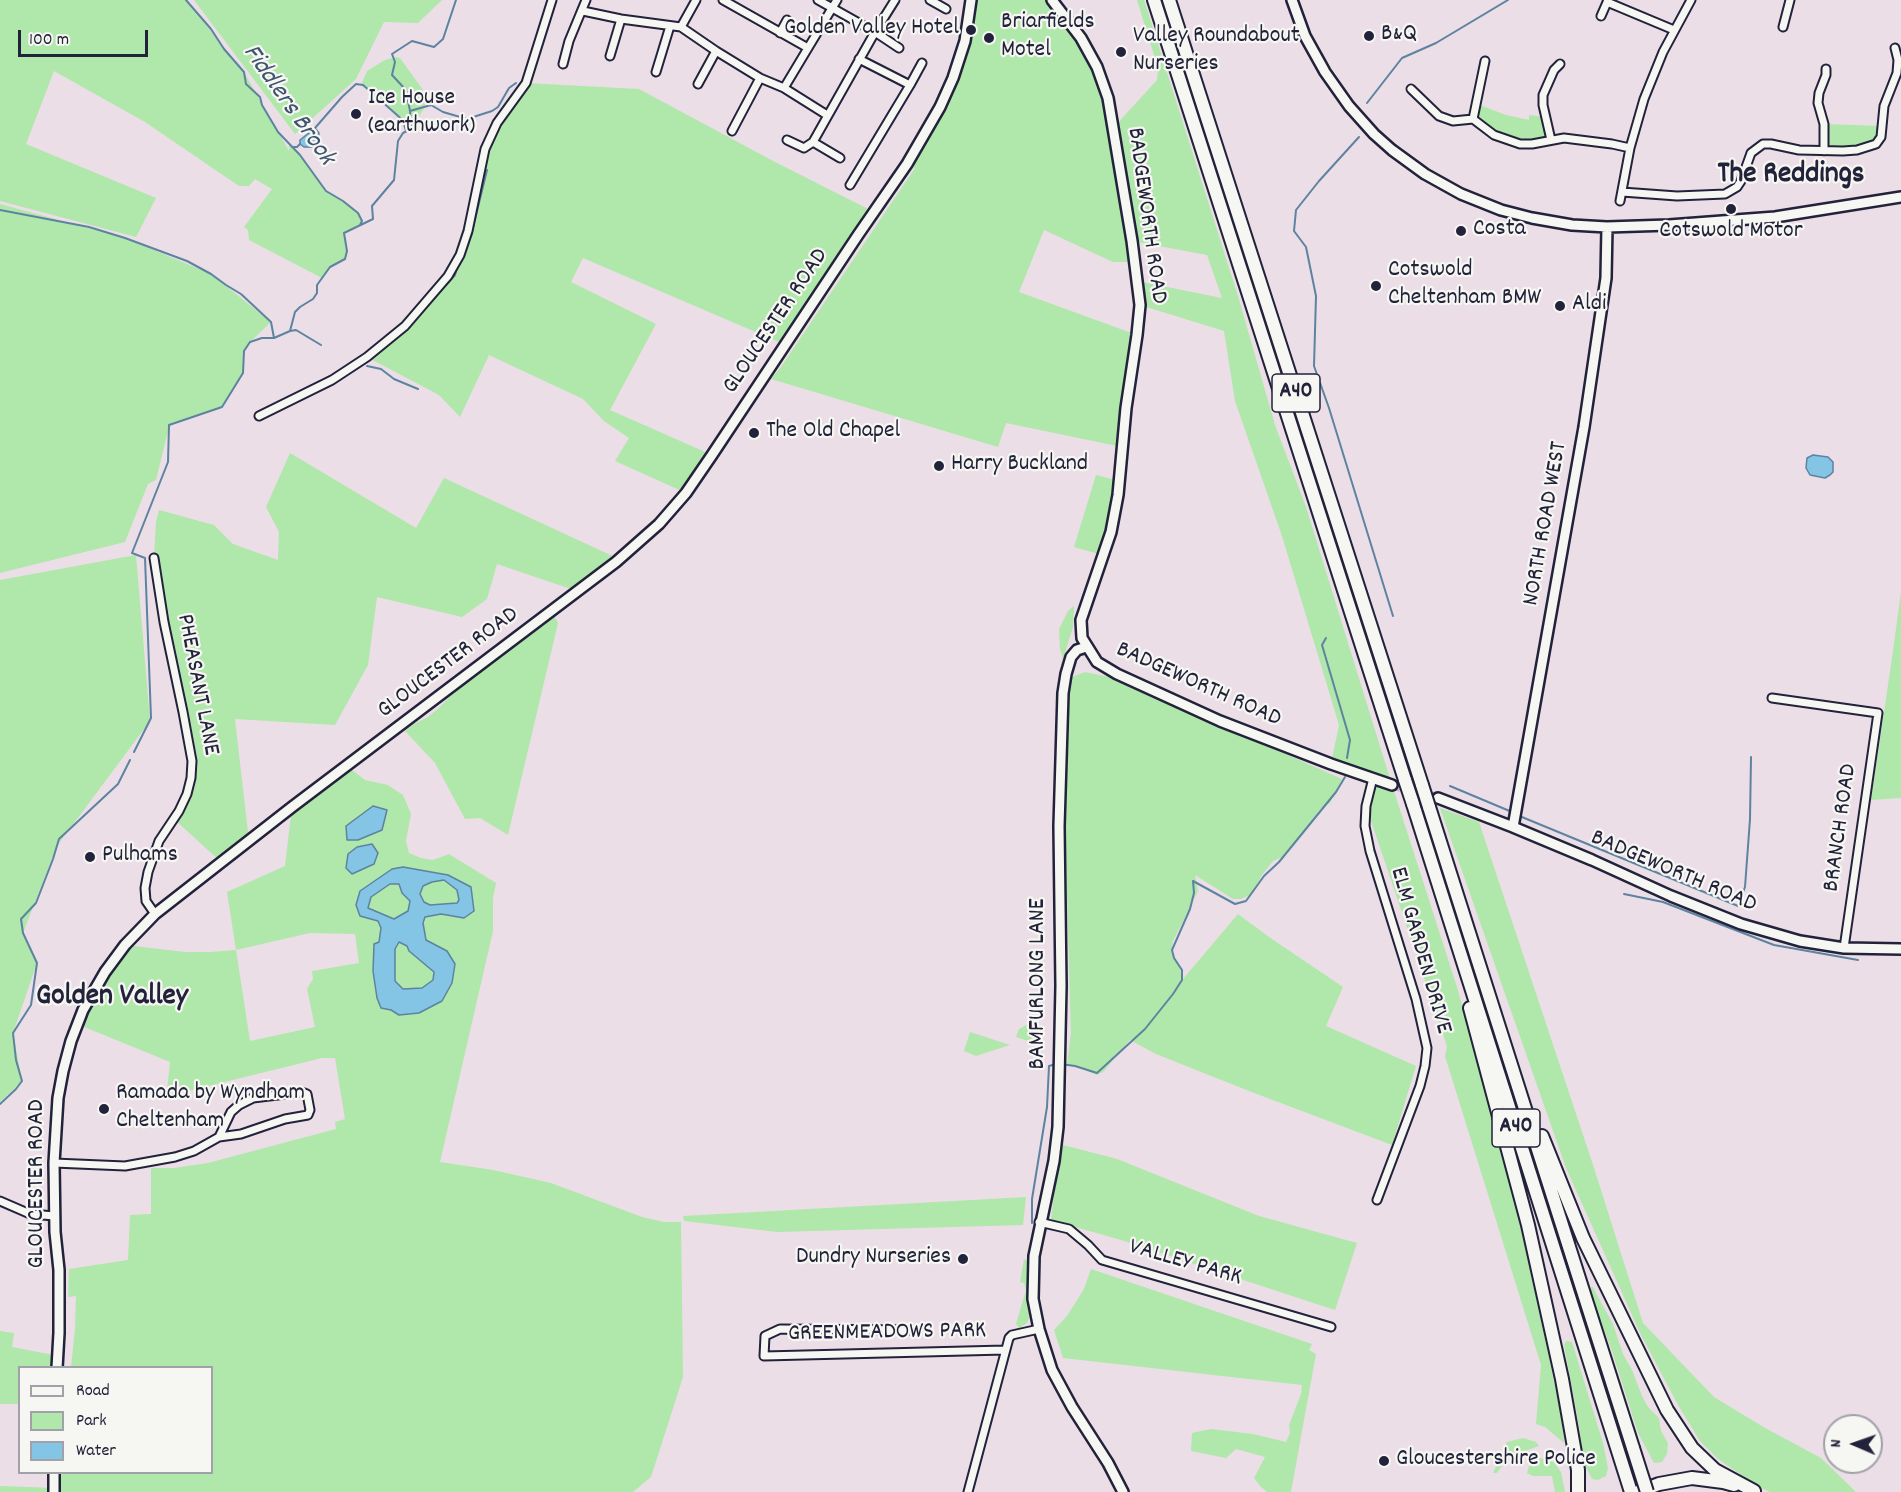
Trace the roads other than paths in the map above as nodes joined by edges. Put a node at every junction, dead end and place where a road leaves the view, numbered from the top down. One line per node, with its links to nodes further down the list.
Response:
1 (552, 0): 60 (street)
2 (586, 0): 19 (street)
3 (696, 0): 24 (street)
4 (723, 0): 28 (street)
5 (818, 0): 17 (street)
6 (837, 0): 17 (street)
7 (895, 0): 27 (street)
8 (930, 0): 18 (street)
9 (971, 0): 69 (street, GLOUCESTER ROAD)
10 (1052, 0): 62 (street, BADGEWORTH ROAD)
11 (1155, 0): 68 (highway, A40, bridge)
12 (1169, 0): 66 (highway, A40, bridge)
13 (1292, 0): 59 (street)
14 (1691, 0): 26 (street)
15 (1790, 0): 25 (street)
16 (1607, 1): 20 (street); 26 (street)
17 (832, 8): 27 (street); 29 (street)
18 (946, 9)
19 (583, 11): 21 (street); 37 (street)
20 (1601, 16)
21 (621, 19): 23 (street); 33 (street)
22 (787, 20): 28 (street)
23 (670, 26): 24 (street); 40 (street)
24 (681, 27): 32 (street)
25 (1783, 27)
26 (1674, 30): 52 (street)
27 (875, 32): 30 (street); 34 (street)
28 (780, 33): 29 (street)
29 (807, 48): 44 (street)
30 (899, 48)
31 (1895, 48): 53 (street)
32 (716, 51): 41 (street); 42 (street)
33 (610, 56)
34 (860, 59): 43 (street); 46 (street)
35 (1485, 61): 47 (street)
36 (922, 63): 43 (street)
37 (563, 64)
38 (1560, 64): 50 (street)
39 (1826, 69): 53 (street)
40 (656, 72)
41 (760, 78): 44 (street); 48 (street)
42 (698, 84)
43 (909, 85): 55 (street)
44 (784, 88): 46 (street)
45 (1412, 89): 47 (street)
46 (828, 116): 51 (street)
47 (1473, 119): 50 (street)
48 (732, 131)
49 (787, 140): 51 (street)
50 (1551, 140): 52 (street)
51 (813, 142): 54 (street)
52 (1630, 148): 56 (street)
53 (1824, 150): 56 (street)
54 (840, 158)
55 (850, 185)
56 (1622, 192): 58 (street)
57 (1901, 197): 59 (street)
58 (1620, 201)
59 (1607, 226): 67 (street, NORTH ROAD WEST)
60 (259, 416)
61 (154, 558): 69 (street, PHEASANT LANE)
62 (1086, 647): 64 (street, BADGEWORTH ROAD); 78 (street, BAMFURLONG LANE)
63 (1772, 699): 70 (street, BRANCH ROAD)
64 (1373, 778): 65 (street, BADGEWORTH ROAD); 75 (street, ELM GARDEN DRIVE)
65 (1392, 785)
66 (1433, 803): 67 (street, BADGEWORTH ROAD); 72 (highway, A40)
67 (1513, 827): 70 (street, BADGEWORTH ROAD)
68 (1442, 892): 88 (highway); 89 (highway, A40)
69 (155, 914): 74 (street, GLOUCESTER ROAD)
70 (1845, 948): 71 (street, BADGEWORTH ROAD)
71 (1901, 949)
72 (1502, 1034): 91 (highway, A40, bridge); 92 (highway)
73 (219, 1137): 73 (street); 74 (street)
74 (54, 1163): 77 (street, GLOUCESTER ROAD)
75 (1377, 1200)
76 (0, 1201): 77 (street)
77 (55, 1216): 83 (street, GLOUCESTER ROAD)
78 (1040, 1222): 79 (street, VALLEY PARK); 80 (street, BAMFURLONG LANE)
79 (1331, 1327)
80 (1039, 1329): 82 (street); 87 (street, BAMFURLONG LANE)
81 (917, 1330): 82 (street, GREENMEADOWS PARK)
82 (1005, 1350): 86 (street)
83 (57, 1366)
84 (54, 1474): 85 (street)
85 (54, 1492)
86 (968, 1492)
87 (1124, 1492)
88 (1578, 1492)
89 (1631, 1492)
90 (1638, 1492): 92 (highway)
91 (1647, 1492)
92 (1755, 1492)

